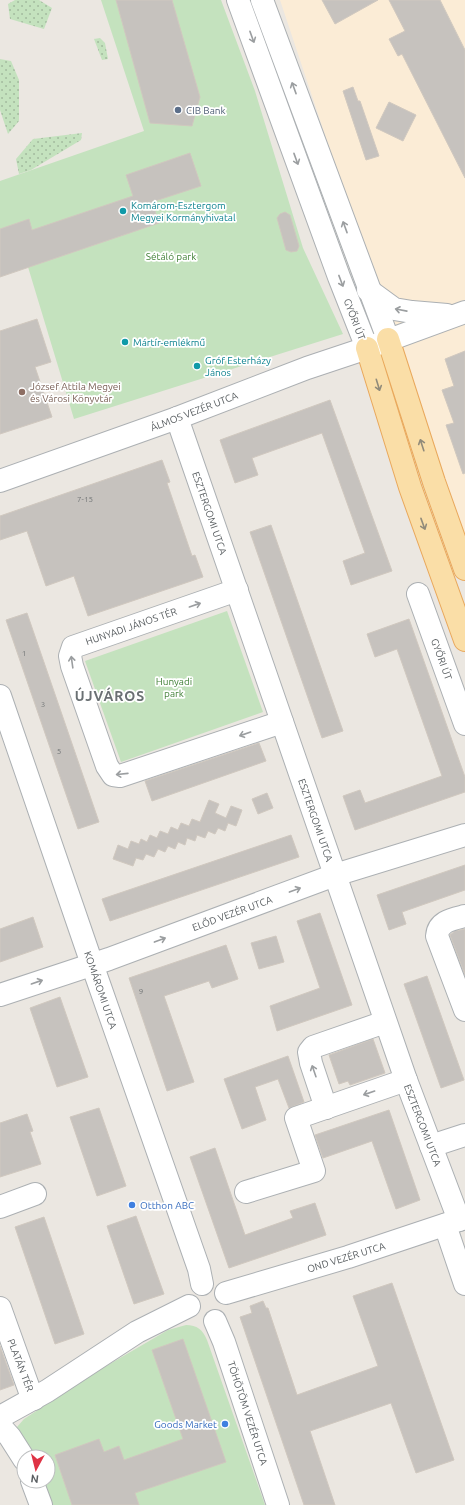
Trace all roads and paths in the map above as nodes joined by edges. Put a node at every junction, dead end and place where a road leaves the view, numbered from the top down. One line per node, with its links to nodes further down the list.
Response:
1 (238, 0): 6 (street, GYŐRI ÚT, one-way to 6)
2 (262, 0): 3 (street, one-way to 2)
3 (368, 290): 4 (street, one-way to 3); 5 (street)
4 (460, 314): 5 (street, ÁLMOS VEZÉR UTCA)
5 (388, 339): 6 (street, ÁLMOS VEZÉR UTCA); 9 (main road, one-way to 5)
6 (367, 348): 7 (street, ÁLMOS VEZÉR UTCA); 12 (main road, GYŐRI ÚT, one-way to 12)
7 (177, 418): 8 (street, ÁLMOS VEZÉR UTCA); 10 (street, ESZTERGOMI UTCA)
8 (0, 481)
9 (465, 569)
10 (237, 590): 14 (street, ESZTERGOMI UTCA); 14 (street, HUNYADI JÁNOS TÉR, one-way to 10)
11 (418, 594): 15 (street, GYŐRI ÚT)
12 (465, 640)
13 (0, 696): 19 (street, KOMÁROMI UTCA)
14 (282, 722): 17 (street, ESZTERGOMI UTCA)
15 (465, 724)
16 (465, 835): 17 (street, ELŐD VEZÉR UTCA)
17 (335, 875): 19 (street, ELŐD VEZÉR UTCA, one-way to 17); 22 (street, ESZTERGOMI UTCA)
18 (465, 916): 21 (street)
19 (92, 964): 20 (street, ELŐD VEZÉR UTCA, one-way to 19); 31 (street, KOMÁROMI UTCA)
20 (0, 995)
21 (465, 1010)
22 (386, 1022): 23 (street, ESZTERGOMI UTCA); 24 (street, one-way to 22)
23 (406, 1080): 24 (street, one-way to 24); 26 (street, ESZTERGOMI UTCA)
24 (326, 1108): 27 (street)
25 (465, 1135): 26 (street)
26 (431, 1146): 30 (street, ESZTERGOMI UTCA)
27 (246, 1192)
28 (35, 1194): 29 (street)
29 (0, 1207)
30 (456, 1221): 32 (street, ESZTERGOMI UTCA); 33 (street, OND VEZÉR UTCA)
31 (202, 1284): 33 (street); 34 (street)
32 (465, 1284)
33 (226, 1293): 36 (street)
34 (189, 1306): 36 (street); 37 (street)
35 (0, 1308): 37 (street, PLATÁN TÉR)
36 (215, 1321): 43 (street, TÖHÖTÖM VEZÉR UTCA)
37 (34, 1399): 38 (street)
38 (0, 1417)
39 (0, 1426): 40 (street)
40 (18, 1449)
41 (35, 1489): 42 (street)
42 (41, 1505)
43 (278, 1505)

